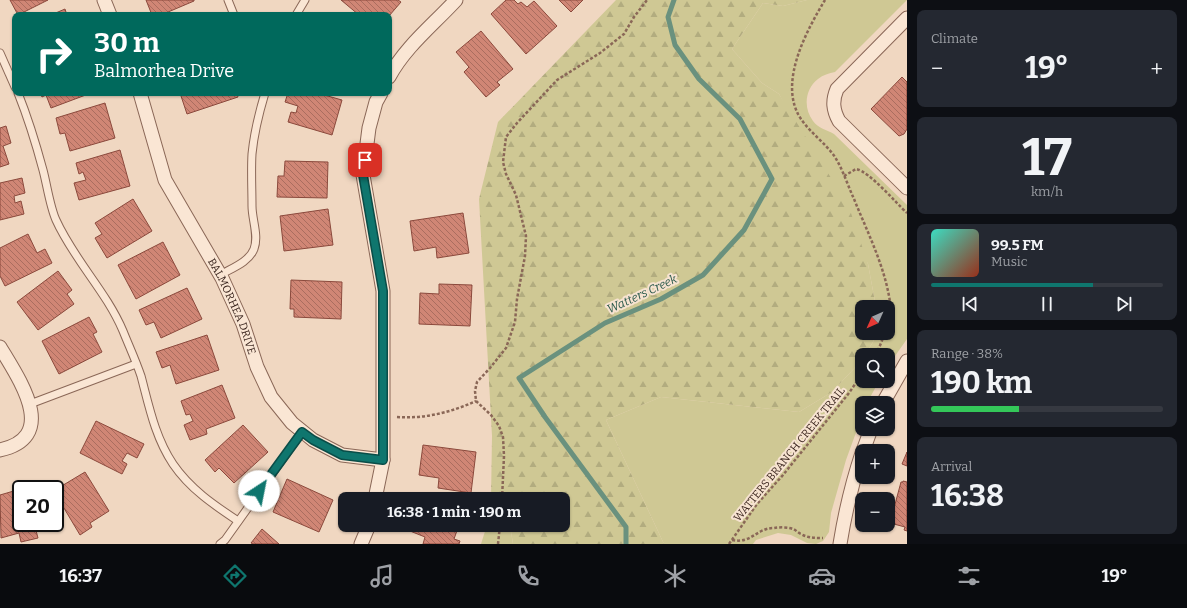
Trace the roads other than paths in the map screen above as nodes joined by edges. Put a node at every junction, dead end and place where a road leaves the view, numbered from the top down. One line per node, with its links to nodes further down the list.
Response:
1 (104, 0): 5 (street)
2 (228, 0): 6 (lane)
3 (305, 0): 7 (lane)
4 (451, 2): 10 (street)
5 (109, 12)
6 (233, 12)
7 (298, 12)
8 (907, 18): 16 (street)
9 (0, 53): 11 (lane)
10 (392, 72)
11 (12, 80)
12 (19, 96): 20 (lane)
13 (141, 96): 17 (street, BALMORHEA DRIVE)
14 (264, 96): 17 (lane)
15 (379, 96): 25 (street)
16 (905, 183)
17 (220, 275): 23 (street, BALMORHEA DRIVE)
18 (0, 347): 22 (street)
19 (907, 361): 21 (street)
20 (136, 364): 22 (lane); 28 (lane)
21 (887, 396)
22 (30, 404): 24 (street)
23 (302, 432): 25 (street, BALMORHEA DRIVE); 28 (lane)
24 (0, 450)
25 (383, 460): 27 (street)
26 (855, 473): 32 (street)
27 (377, 492)
28 (238, 522): 30 (lane)
29 (366, 532): 31 (street)
30 (220, 544)
31 (361, 544)
32 (840, 544)

